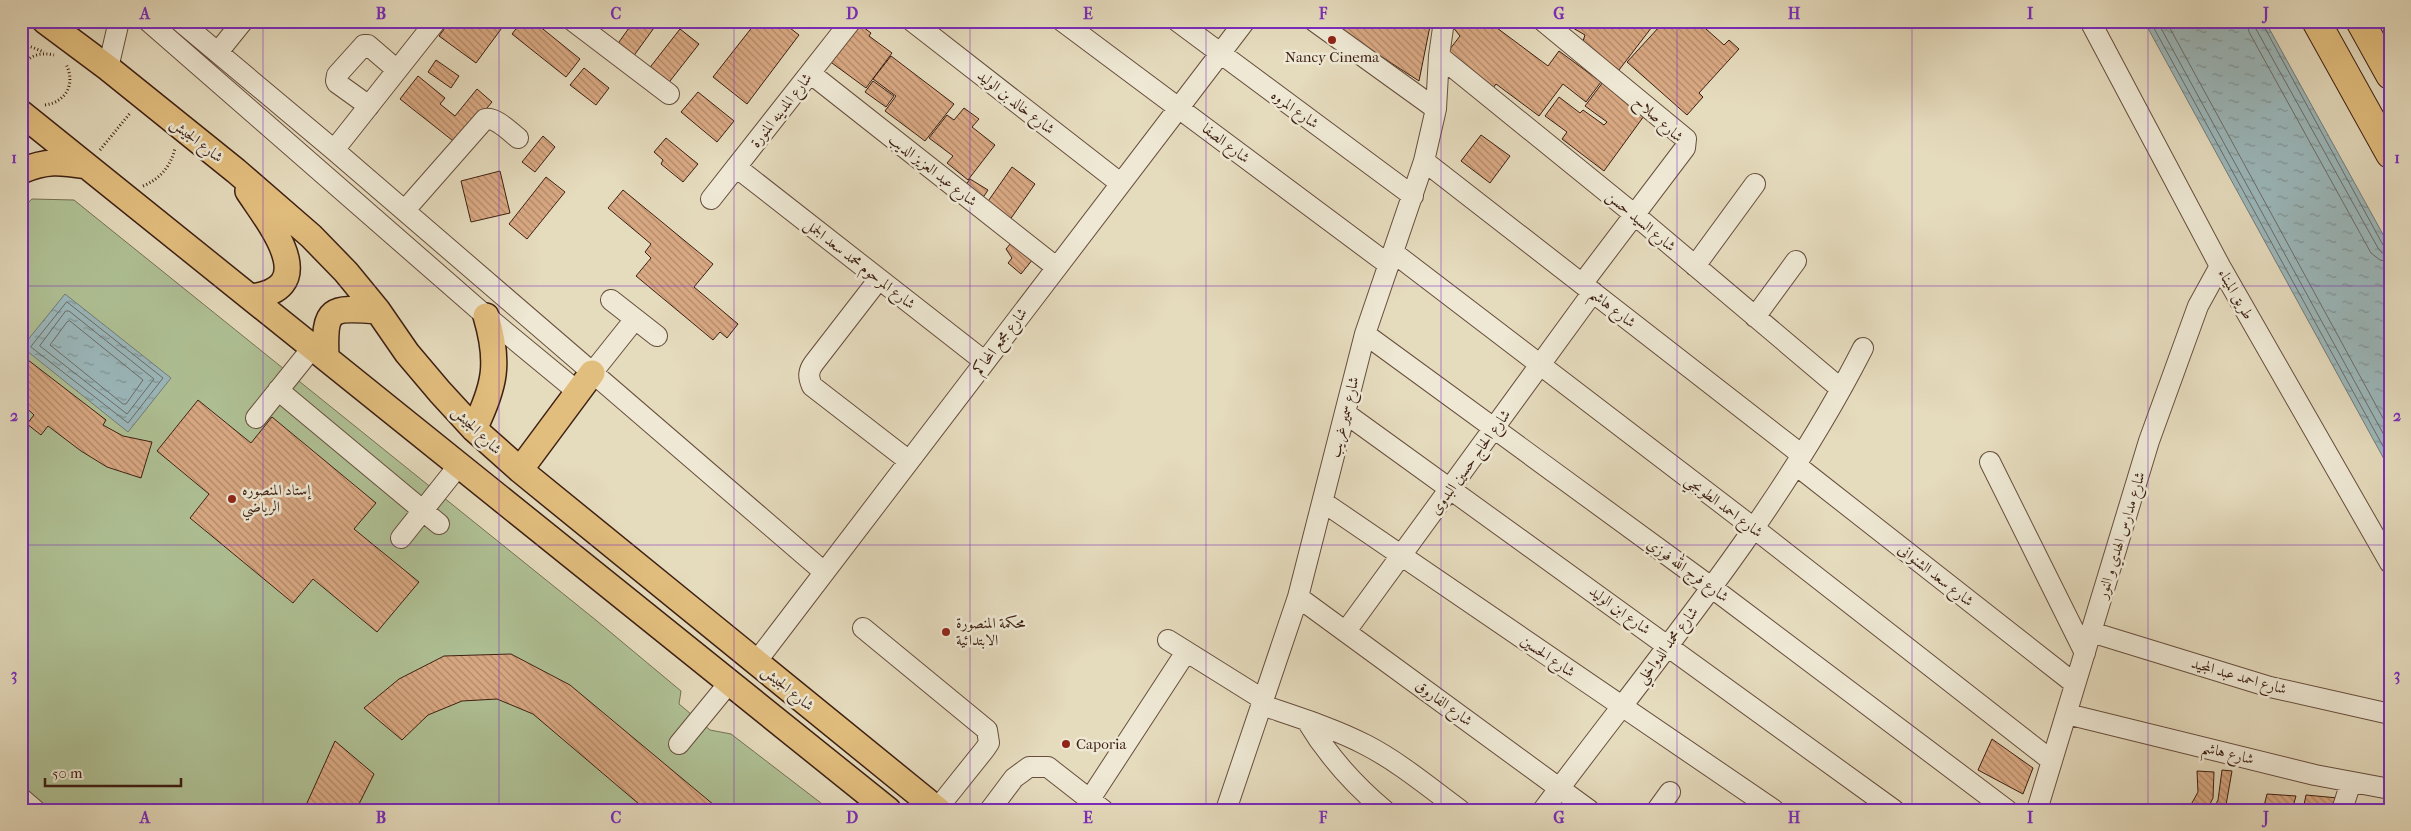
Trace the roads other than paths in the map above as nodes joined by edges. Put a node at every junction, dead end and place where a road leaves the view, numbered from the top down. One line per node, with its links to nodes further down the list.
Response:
1 (45, 21): 22 (main road, شارع الجيش)
2 (118, 21): 22 (street)
3 (148, 21): 55 (street)
4 (180, 21): 19 (street)
5 (243, 21): 19 (street)
6 (436, 21): 23 (street)
7 (573, 21): 26 (street)
8 (851, 21): 24 (street, شارع المدينه المنورة)
9 (912, 21): 39 (street, شارع خالد بن الوليد)
10 (1062, 21): 28 (street, شارع الصفا)
11 (1177, 21): 20 (street, شارع المروه)
12 (1245, 21): 20 (street, شارع مجمع المحاكم)
13 (1314, 21): 29 (street)
14 (1444, 21): 21 (street, شارع سمير غريب)
15 (1543, 21): 44 (street, شارع صلاح)
16 (2090, 21): 48 (street, طريق الميناء)
17 (2316, 21): 33 (highway)
18 (2360, 21): 25 (highway)
19 (218, 52): 32 (street)
20 (1220, 54): 28 (street, شارع مجمع المحاكم); 41 (street, شارع المروه)
21 (1438, 56): 29 (street, شارع سمير غريب); 44 (street, شارع السيد حسن)
22 (108, 68): 38 (main road, شارع الجيش)
23 (397, 70): 27 (street); 27 (street)
24 (810, 73): 36 (street, شارع المدينه المنورة); 49 (street, شارع عبد العزيز الديب)
25 (2390, 75)
26 (669, 94)
27 (369, 106): 32 (street)
28 (1178, 108): 39 (street, شارع مجمع المحاكم); 45 (street, شارع الصفا)
29 (1436, 108): 34 (street, شارع سمير غريب)
30 (29, 109): 35 (main road)
31 (518, 138): 43 (street)
32 (334, 150): 43 (street)
33 (2390, 154)
34 (1424, 161): 41 (street, شارع سمير غريب); 51 (street, شارع هاشم)
35 (87, 166): 37 (main road); 52 (main road)
36 (736, 167): 42 (street, شارع المدينه المنورة); 50 (street, شارع المرحوم محمد سعد الجمل)
37 (21, 171)
38 (236, 171): 52 (main road); 54 (main road, شارع الجيش)
39 (1120, 183): 49 (street, شارع مجمع المحاكم)
40 (1755, 184): 47 (street)
41 (1413, 196): 45 (street, شارع سمير غريب)
42 (710, 199)
43 (405, 210): 64 (street)
44 (1635, 214): 47 (street, شارع السيد حسن); 51 (street, شارع صلاح)
45 (1391, 259): 58 (street, شارع سمير غريب); 63 (street, شارع احمد الطوبجي)
46 (1796, 260): 56 (street)
47 (1695, 266): 56 (street, شارع السيد حسن)
48 (2220, 266): 83 (street, طريق الميناء); 89 (street, شارع مدارس الهدي و النور)
49 (1056, 267): 62 (street, شارع مجمع المحاكم)
50 (879, 278): 62 (street, شارع المرحوم محمد سعد الجمل); 72 (street)
51 (1587, 288): 63 (street, شارع الحاج حسين البدوى); 71 (street, شارع هاشم)
52 (250, 297): 61 (main road)
53 (611, 300): 57 (street)
54 (378, 311): 61 (main road); 70 (main road, شارع الجيش)
55 (486, 316): 64 (street); 70 (main road)
56 (1755, 316): 65 (street, شارع السيد حسن)
57 (635, 319): 59 (street); 64 (street)
58 (1366, 334): 67 (street, شارع سمير غريب); 69 (street, شارع فرج الله فوزي)
59 (657, 336)
60 (1863, 348): 65 (street, شارع محمد الدواخلي)
61 (319, 352): 66 (street); 74 (main road)
62 (984, 361): 72 (street, شارع مجمع المحاكم)
63 (1540, 366): 69 (street, شارع الحاج حسين البدوى); 80 (street, شارع احمد الطوبجي)
64 (585, 382): 75 (main road); 84 (street)
65 (1842, 389): 71 (street, شارع محمد الدواخلي)
66 (278, 390): 68 (street); 78 (street)
67 (1345, 413): 76 (street, شارع ابن الوليد); 77 (street, شارع سمير غريب)
68 (256, 418)
69 (1494, 428): 76 (street, شارع الحاج حسين البدوى); 85 (street, شارع فرج الله فوزي)
70 (474, 429): 75 (main road, شارع الجيش)
71 (1799, 460): 80 (street, شارع محمد الدواخلي); 96 (street, شارع سعد الشنوانى)
72 (909, 461): 84 (street, شارع مجمع المحاكم)
73 (1990, 462): 93 (street)
74 (459, 464): 78 (street); 95 (main road)
75 (520, 470): 94 (main road, شارع الجيش)
76 (1450, 489): 82 (street, شارع الحاج حسين البدوى); 91 (street, شارع ابن الوليد)
77 (1323, 502): 82 (street, شارع الحسين); 86 (street, شارع سمير غريب)
78 (423, 510): 79 (street); 81 (street)
79 (439, 524)
80 (1755, 529): 85 (street, شارع محمد الدواخلي); 103 (street, شارع احمد الطوبجي)
81 (401, 538)
82 (1401, 556): 88 (street, شارع الحاج حسين البدوى); 98 (street, شارع الحسين)
83 (2390, 563)
84 (824, 572): 94 (street, شارع مجمع المحاكم)
85 (1712, 587): 91 (street, شارع محمد الدواخلي); 122 (street, شارع فرج الله فوزي)
86 (1298, 597): 88 (street, شارع الفاروق); 97 (street, شارع سمير غريب)
87 (862, 628): 110 (street)
88 (1346, 631): 105 (street, شارع الفاروق)
89 (2091, 632): 93 (street, شارع مدارس الهدي و النور); 100 (street, شارع احمد عبد المجيد)
90 (1168, 640): 92 (street)
91 (1668, 644): 98 (street, شارع محمد الدواخلي); 121 (street, شارع ابن الوليد)
92 (1186, 652): 97 (street); 109 (street)
93 (2085, 652): 96 (street, شارع مدارس الهدي و النور)
94 (756, 662): 110 (main road, شارع الجيش)
95 (729, 683): 102 (street); 112 (main road)
96 (2075, 684): 99 (street, شارع مدارس الهدي و النور)
97 (1263, 703): 101 (street); 114 (street, شارع سمير غريب)
98 (1621, 706): 105 (street, شارع محمد الدواخلي); 120 (street, شارع الحسين)
99 (2066, 714): 103 (street, شارع مدارس الهدي و النور); 104 (street, شارع هاشم)
100 (2390, 714)
101 (1307, 720): 115 (street); 116 (street)
102 (679, 744)
103 (2052, 761): 123 (street, شارع مدارس الهدي و النور)
104 (2351, 782): 106 (street, شارع هاشم); 124 (street)
105 (1560, 788): 117 (street, شارع محمد الدواخلي); 118 (street, شارع الفاروق)
106 (2390, 789)
107 (1670, 792): 119 (street)
108 (21, 798): 111 (street)
109 (1097, 804): 113 (street)
110 (938, 809)
111 (35, 810)
112 (888, 810)
113 (990, 810)
114 (1226, 810)
115 (1384, 810)
116 (1460, 810)
117 (1544, 810)
118 (1589, 810)
119 (1657, 810)
120 (1774, 810)
121 (1894, 810)
122 (2007, 810)
123 (2037, 810)
124 (2342, 810)

